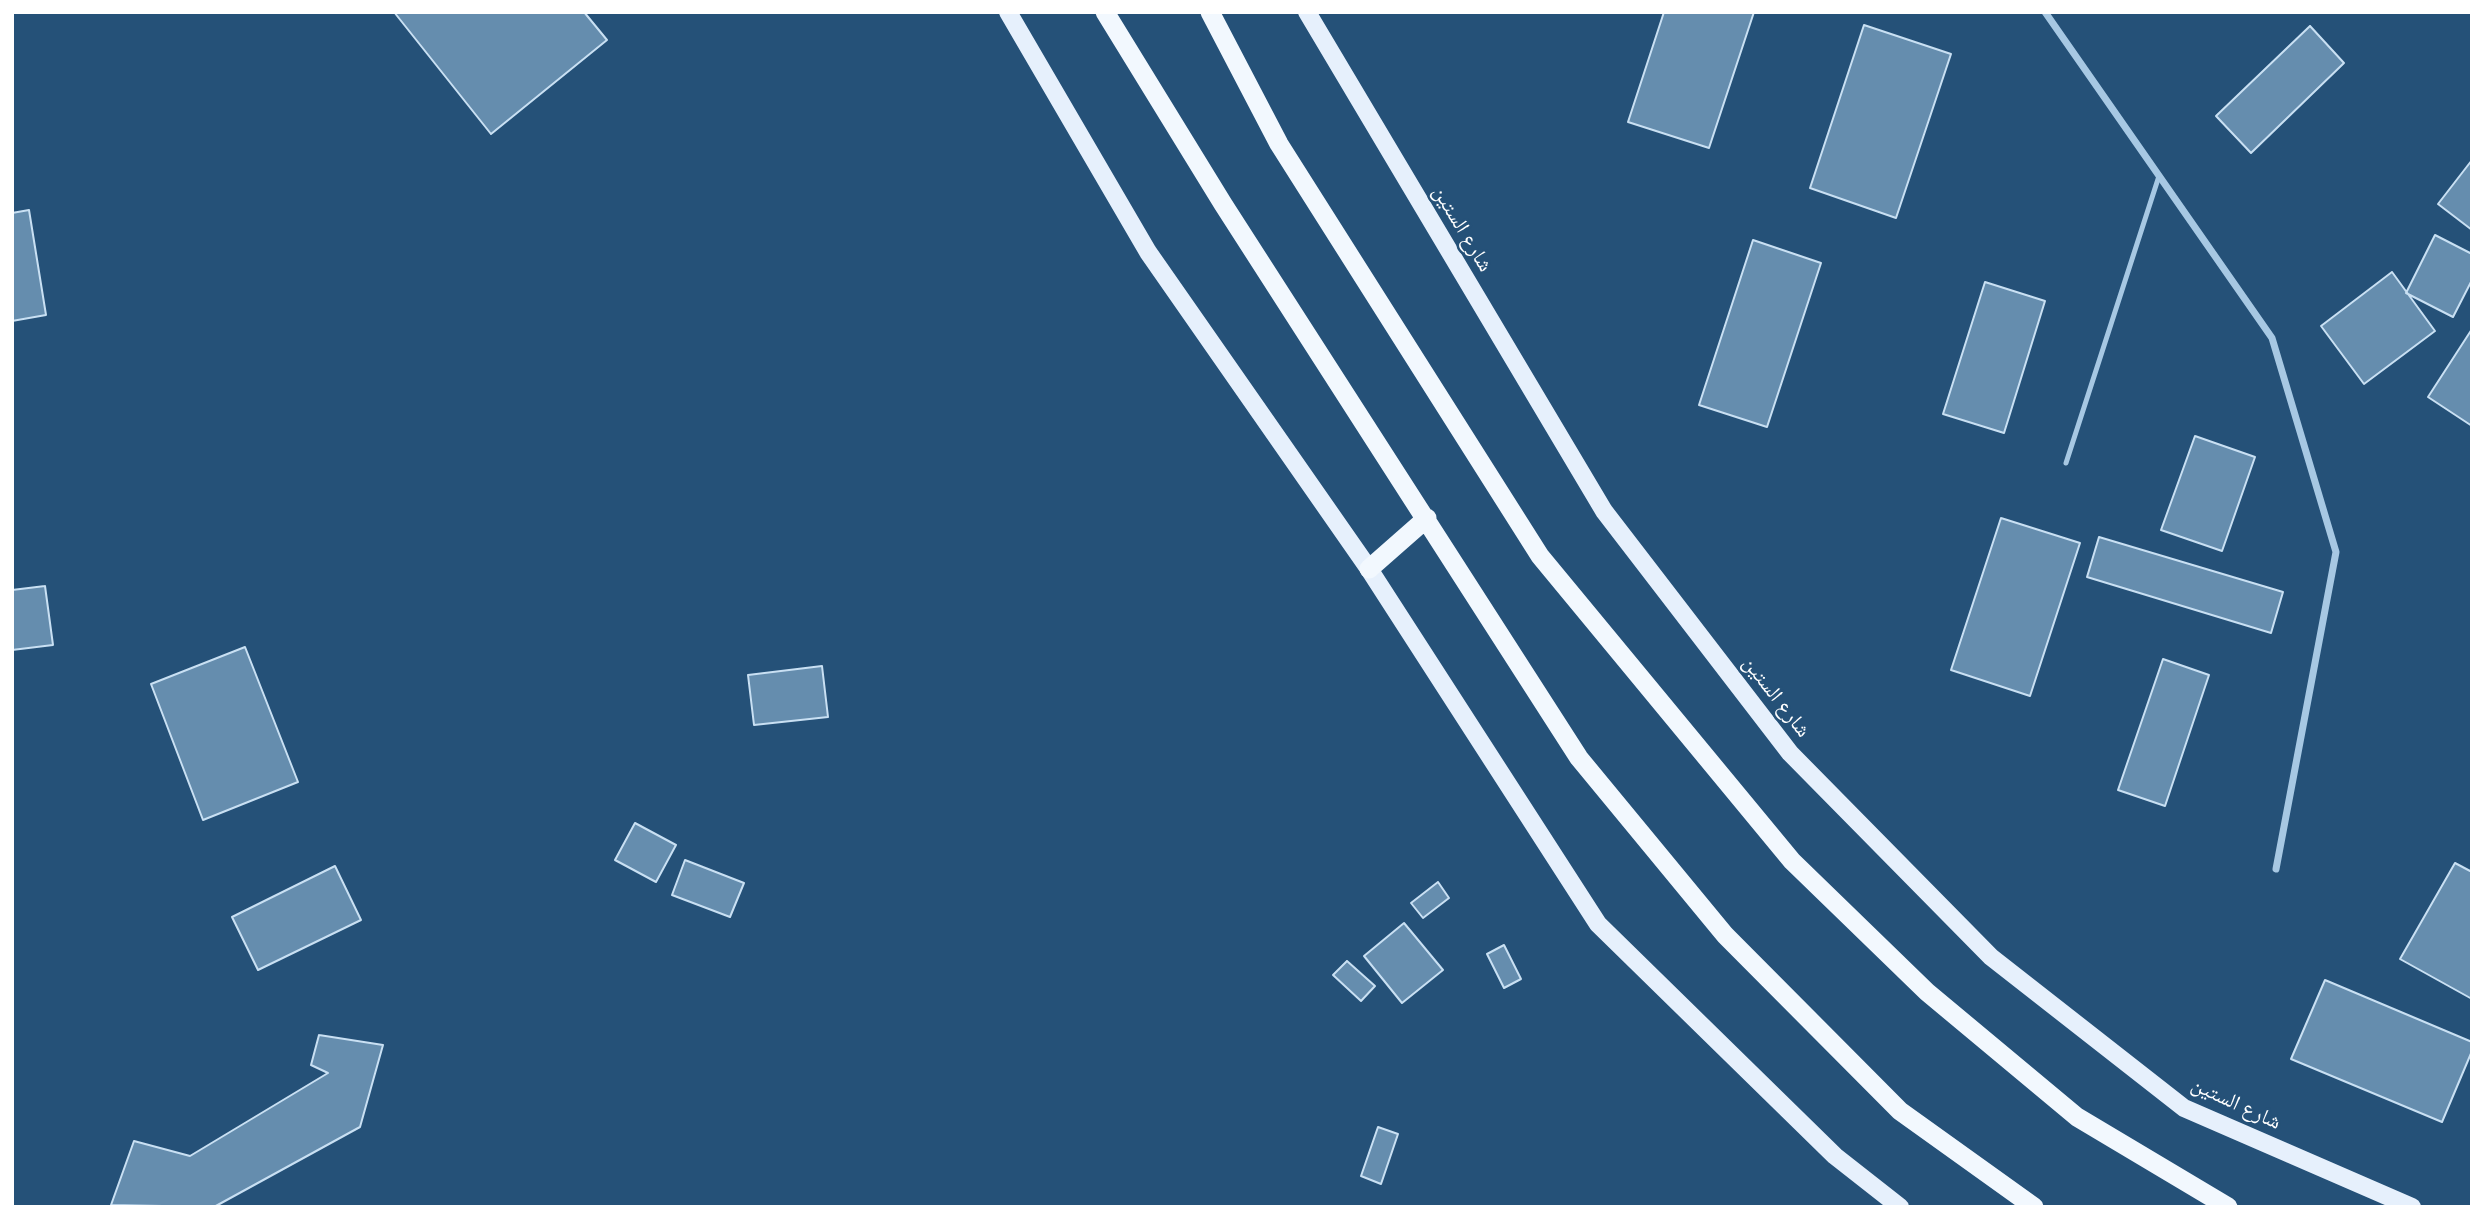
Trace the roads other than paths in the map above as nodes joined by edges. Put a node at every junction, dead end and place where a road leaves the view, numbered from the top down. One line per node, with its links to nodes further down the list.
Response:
1 (1008, 12): 9 (main road)
2 (1105, 12): 8 (highway)
3 (1210, 12): 13 (highway)
4 (1307, 12): 14 (main road, شارع الستين)
5 (2045, 12): 6 (street)
6 (2159, 176): 7 (lane); 10 (street)
7 (2066, 463)
8 (1427, 518): 9 (highway); 12 (highway)
9 (1368, 569): 11 (main road)
10 (2277, 869)
11 (1900, 1207)
12 (2034, 1207)
13 (2228, 1207)
14 (2412, 1207)

